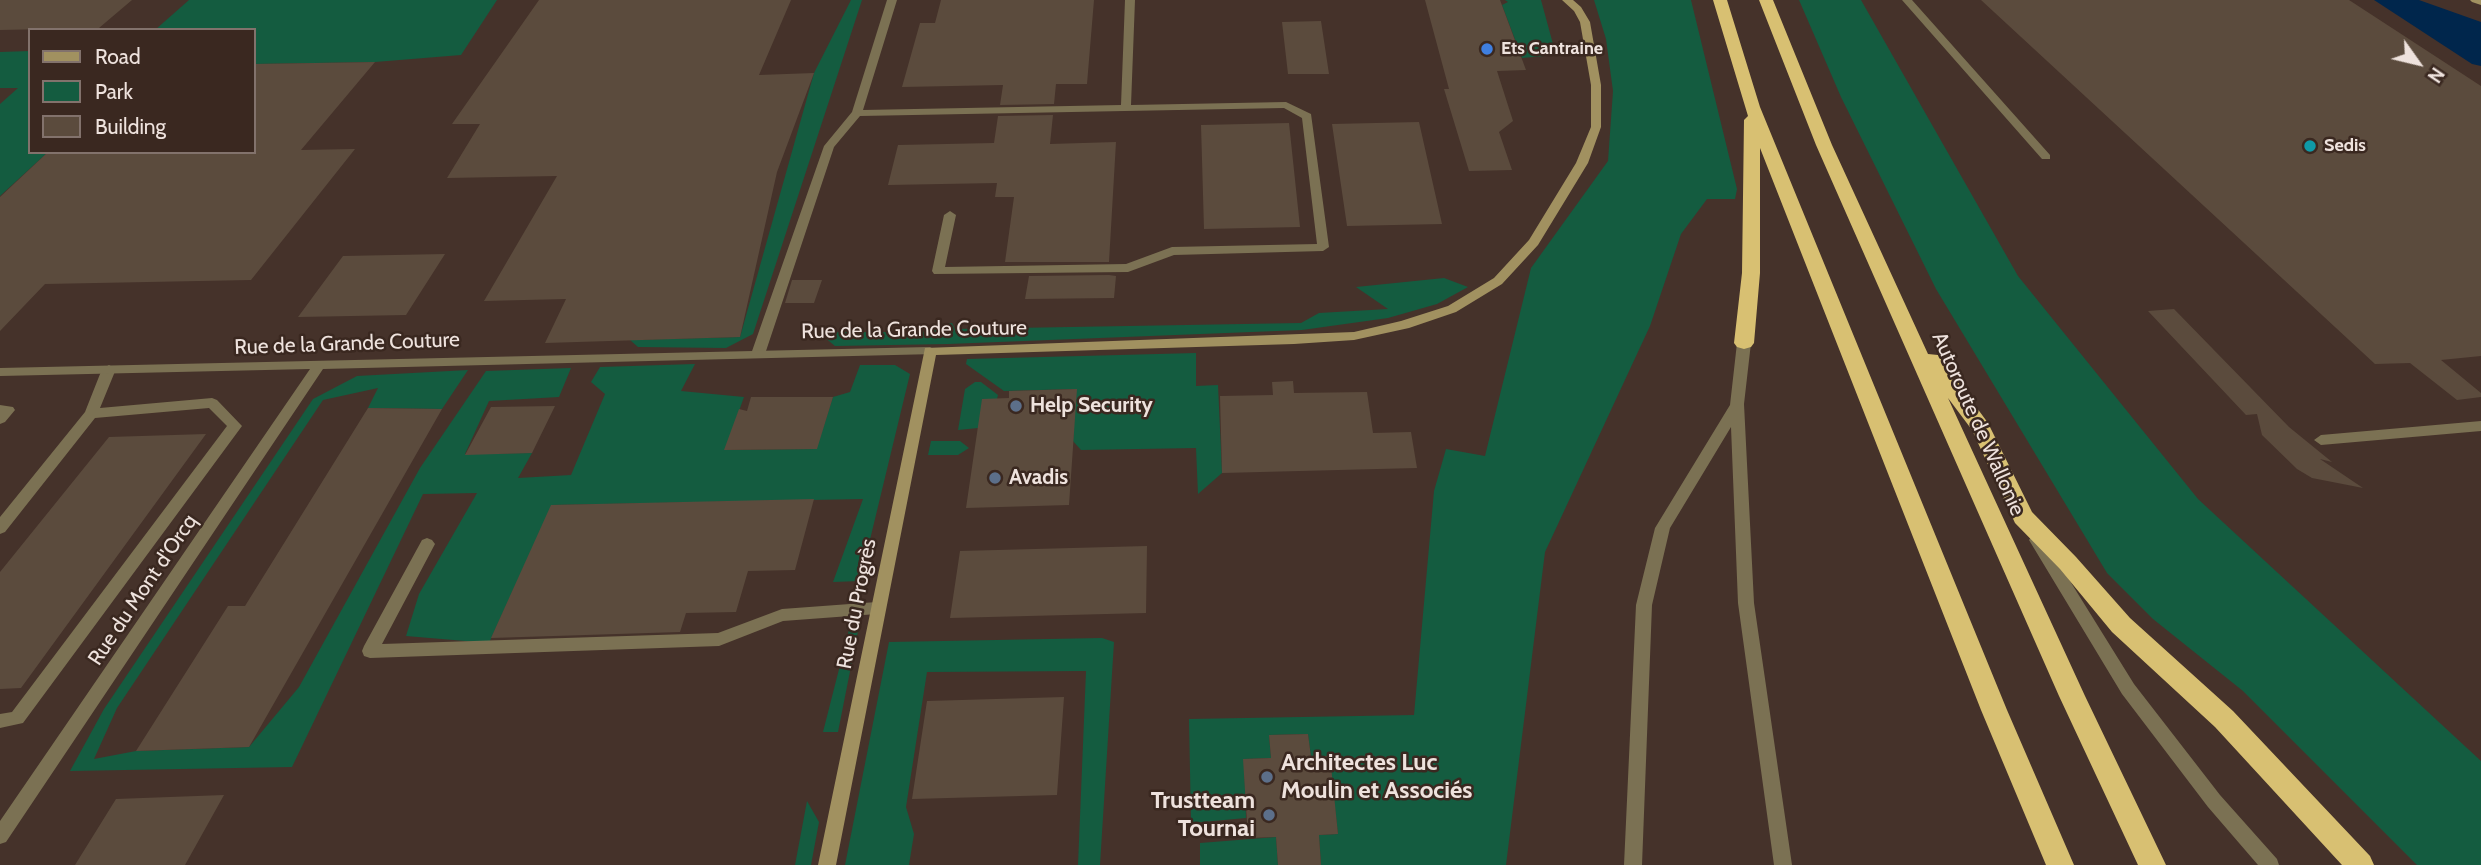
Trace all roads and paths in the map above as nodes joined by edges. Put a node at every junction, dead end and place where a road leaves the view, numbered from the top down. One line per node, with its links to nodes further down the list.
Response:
1 (892, 0): 11 (street)
2 (1130, 0): 10 (street)
3 (1567, 0): 16 (street, Rue de la Grande Couture)
4 (1720, 0): 9 (highway)
5 (1766, 0): 14 (highway, Autoroute de Wallonie)
6 (1907, 0): 12 (street)
7 (2476, 0): 8 (street)
8 (2481, 2)
9 (1752, 107): 15 (highway); 36 (highway)
10 (1126, 109): 11 (street); 13 (street)
11 (857, 113): 17 (street)
12 (2046, 157)
13 (950, 215)
14 (1908, 331): 27 (highway); 37 (highway, Autoroute de Wallonie)
15 (1744, 343): 21 (street)
16 (930, 351): 17 (street, Rue de la Grande Couture); 30 (street, Rue du Progrès)
17 (758, 354): 18 (street, Rue de la Grande Couture)
18 (318, 367): 19 (street, Rue de la Grande Couture); 32 (street, Rue du Mont d'Orcq)
19 (109, 369): 20 (street, Rue de la Grande Couture); 23 (street)
20 (0, 372)
21 (1737, 404): 34 (street); 35 (street)
22 (0, 410): 24 (street)
23 (91, 414): 28 (street); 31 (street)
24 (0, 419)
25 (2481, 426): 26 (street)
26 (2321, 440)
27 (2023, 517): 38 (street); 39 (highway)
28 (0, 528)
29 (427, 544): 30 (street)
30 (877, 608): 33 (street, Rue du Progrès)
31 (0, 721)
32 (0, 836)
33 (827, 865)
34 (1633, 865)
35 (1783, 865)
36 (2060, 865)
37 (2152, 865)
38 (2270, 865)
39 (2360, 865)

